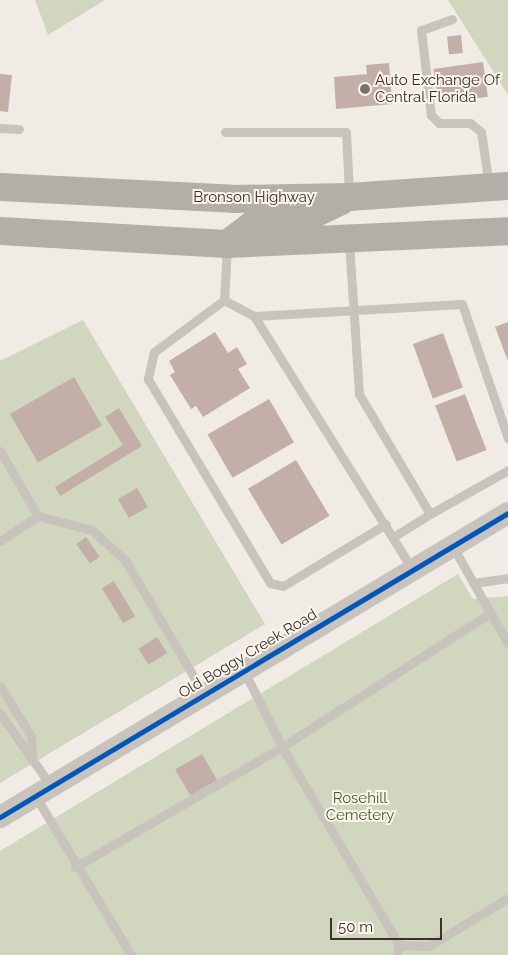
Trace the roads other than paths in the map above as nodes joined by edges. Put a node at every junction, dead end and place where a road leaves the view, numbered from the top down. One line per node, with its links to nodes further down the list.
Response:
1 (452, 19): 5 (lane)
2 (0, 128): 3 (lane)
3 (19, 129)
4 (226, 132): 7 (lane)
5 (498, 186): 7 (highway, Bronson Highway)
6 (0, 187): 7 (highway, Bronson Highway)
7 (349, 197): 11 (highway)
8 (508, 230): 10 (highway)
9 (0, 231): 11 (highway)
10 (349, 241): 11 (highway); 13 (lane)
11 (227, 244): 12 (lane)
12 (224, 300): 14 (lane); 21 (lane)
13 (353, 313): 14 (lane); 15 (lane); 19 (lane)
14 (254, 316): 21 (lane)
15 (508, 438)
16 (0, 451): 20 (lane)
17 (508, 470): 19 (lane)
18 (508, 513): 24 (street, Old Boggy Creek Road)
19 (430, 514): 22 (lane)
20 (38, 516): 23 (lane); 32 (lane)
21 (386, 524): 22 (lane)
22 (393, 536): 25 (lane)
23 (0, 540)
24 (453, 547): 25 (street, Old Boggy Creek Road); 27 (lane)
25 (413, 570): 30 (street, Old Boggy Creek Road)
26 (508, 578): 27 (lane)
27 (473, 583): 28 (lane)
28 (490, 613): 29 (lane); 34 (lane)
29 (508, 644)
30 (244, 671): 32 (street, Old Boggy Creek Road); 34 (lane)
31 (0, 686): 35 (lane)
32 (204, 695): 36 (street, Old Boggy Creek Road)
33 (0, 713): 35 (lane)
34 (282, 747): 38 (lane); 40 (lane)
35 (32, 754): 36 (lane)
36 (43, 791): 37 (street, Old Boggy Creek Road); 38 (lane)
37 (0, 817)
38 (75, 867): 42 (lane)
39 (508, 898): 41 (lane)
40 (399, 944): 41 (lane); 43 (lane)
41 (428, 950)
42 (131, 955)
43 (397, 955)

